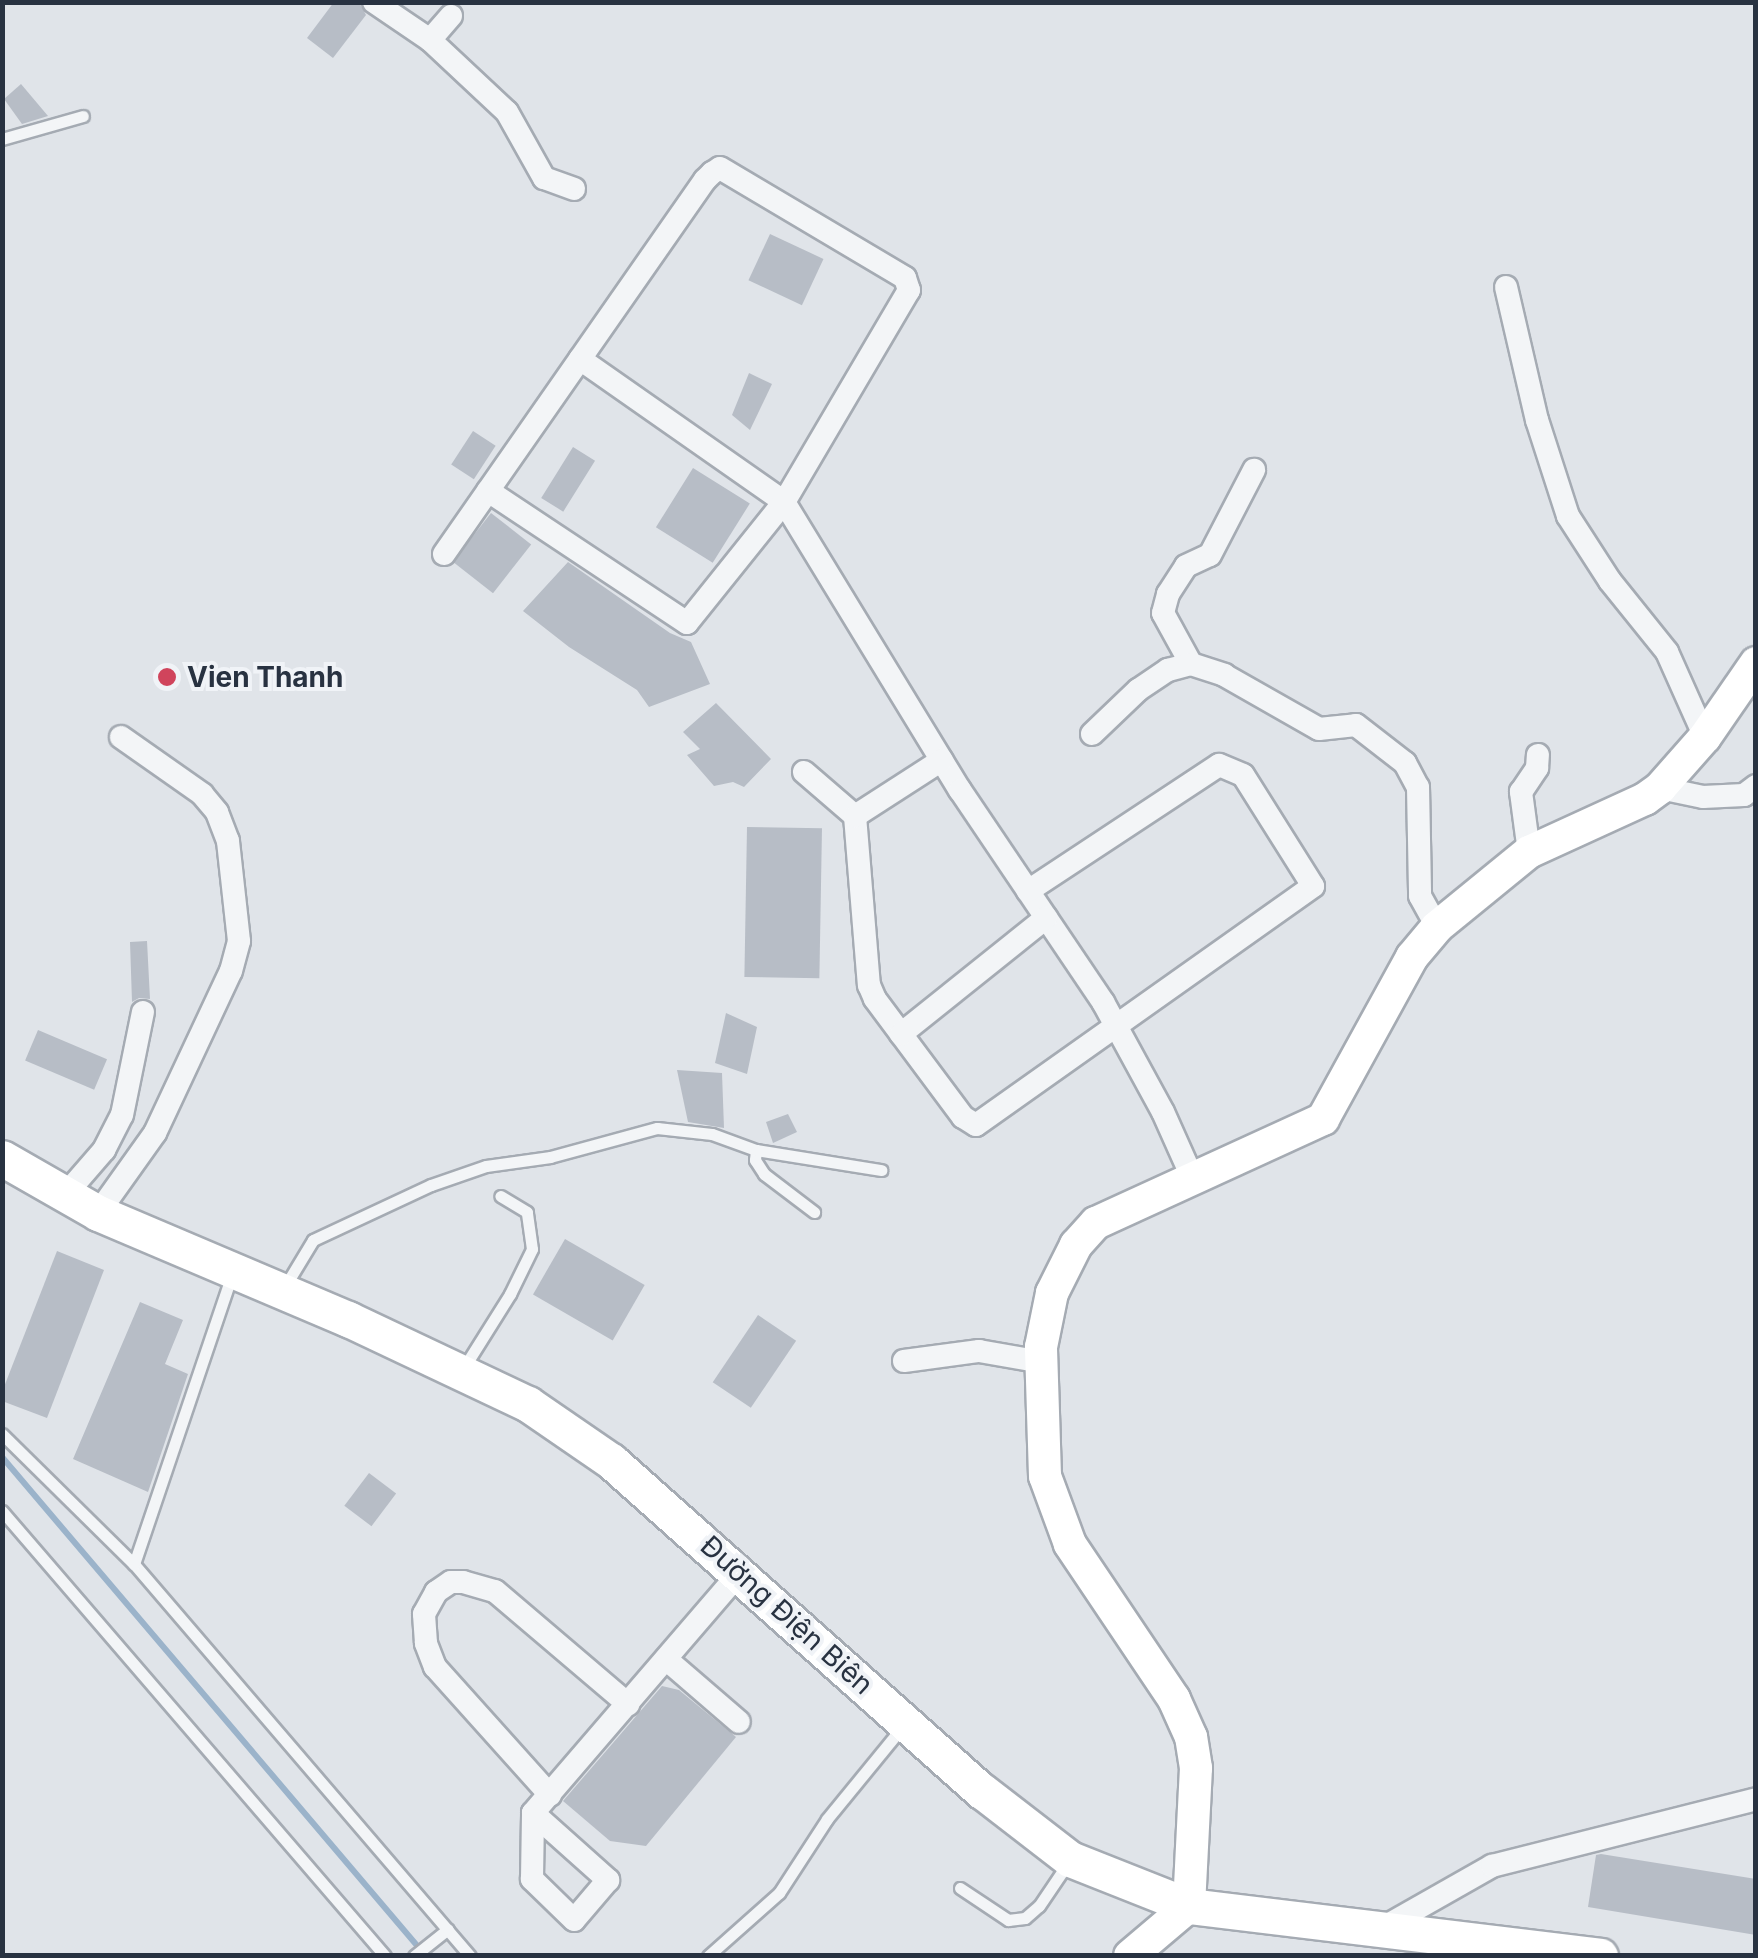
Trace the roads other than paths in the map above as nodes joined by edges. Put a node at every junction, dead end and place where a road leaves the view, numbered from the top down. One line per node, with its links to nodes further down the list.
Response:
1 (374, 2): 3 (street)
2 (451, 16): 3 (street)
3 (430, 40): 6 (street)
4 (83, 116): 5 (lane)
5 (2, 139)
6 (574, 189)
7 (1506, 287): 17 (street)
8 (580, 360): 10 (street); 11 (street); 11 (street)
9 (1254, 470): 14 (street)
10 (488, 491): 11 (street); 12 (street)
11 (784, 502): 19 (street)
12 (444, 554)
13 (1756, 663): 17 (street)
14 (1191, 664): 15 (street); 27 (street)
15 (1092, 734)
16 (121, 737): 38 (street)
17 (1705, 737): 22 (street)
18 (1538, 755): 24 (street)
19 (942, 760): 23 (street); 25 (street)
20 (804, 772): 23 (street)
21 (1756, 786): 22 (street)
22 (1660, 788): 24 (street)
23 (856, 816): 30 (street)
24 (1529, 852): 27 (street)
25 (1028, 891): 26 (street); 29 (street)
26 (1046, 918): 29 (street); 30 (street)
27 (1437, 927): 34 (street)
28 (143, 1012): 35 (street)
29 (1116, 1026): 30 (street); 34 (street)
30 (901, 1034)
31 (756, 1150): 33 (lane); 37 (lane); 40 (lane)
32 (2, 1158): 35 (main road, Đường Điện Biên)
33 (881, 1170)
34 (1193, 1179): 42 (street)
35 (66, 1195): 38 (main road, Đường Điện Biên)
36 (500, 1196): 43 (lane)
37 (814, 1212)
38 (98, 1213): 39 (main road, Đường Điện Biên)
39 (233, 1272): 40 (main road, Đường Điện Biên); 46 (lane)
40 (282, 1292): 43 (main road, Đường Điện Biên)
41 (904, 1361): 42 (street)
42 (1042, 1362): 57 (street)
43 (460, 1372): 47 (main road, Đường Điện Biên)
44 (2, 1434): 46 (lane)
45 (2, 1511): 61 (lane)
46 (134, 1564): 59 (lane)
47 (740, 1572): 48 (street); 51 (main road, Đường Điện Biên)
48 (666, 1659): 49 (street); 50 (street)
49 (628, 1704): 52 (street); 52 (street)
50 (740, 1722)
51 (906, 1722): 55 (main road, Đường Điện Biên); 64 (lane)
52 (550, 1795): 54 (street)
53 (1756, 1799): 58 (street)
54 (533, 1814)
55 (1070, 1859): 56 (lane); 57 (main road, Đường Điện Biên)
56 (960, 1888)
57 (1189, 1906): 58 (main road, Đường Điện Biên); 65 (street)
58 (1380, 1928): 60 (main road, Đường Điện Biên)
59 (444, 1932): 62 (lane); 63 (lane)
60 (1585, 1954)
61 (385, 1956)
62 (414, 1956)
63 (470, 1956)
64 (708, 1956)
65 (1130, 1956)

